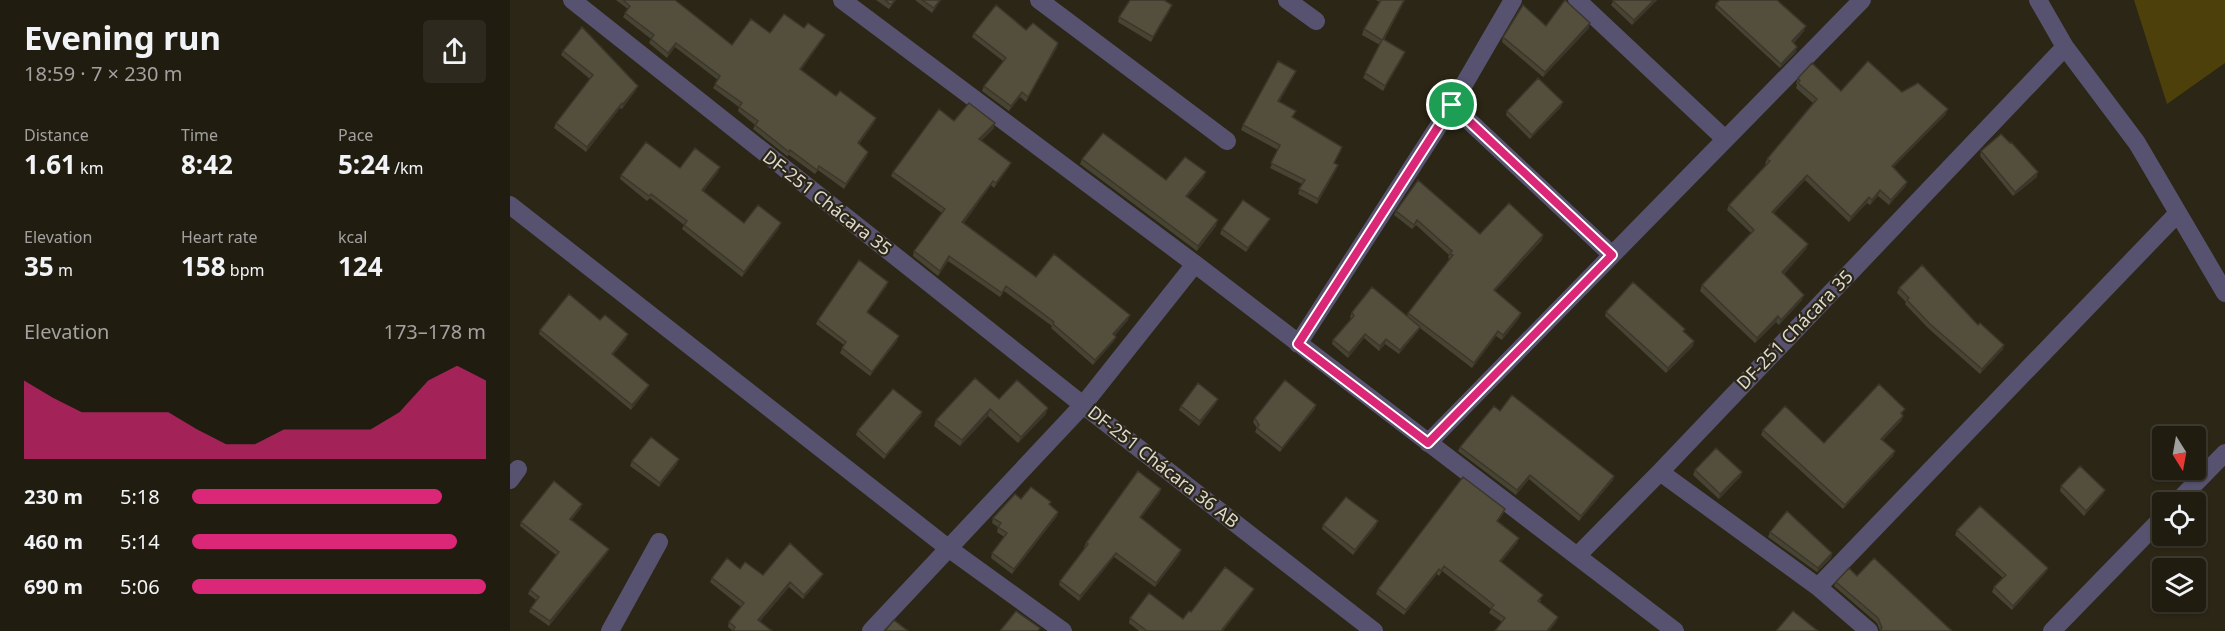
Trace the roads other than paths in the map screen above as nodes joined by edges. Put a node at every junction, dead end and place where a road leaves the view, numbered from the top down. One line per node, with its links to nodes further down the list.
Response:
1 (572, 0): 20 (street, DF-251 Chácara 35)
2 (842, 0): 17 (street)
3 (1039, 0): 13 (street)
4 (1287, 0): 9 (street)
5 (1513, 0): 11 (street)
6 (1577, 0): 12 (street)
7 (2038, 0): 10 (street)
8 (1851, 4): 12 (street)
9 (1316, 21)
10 (2065, 47): 15 (street); 23 (street, DF-251 Chácara 35)
11 (1452, 105): 16 (street); 19 (street)
12 (1725, 140): 16 (street)
13 (1227, 141)
14 (510, 205): 27 (street)
15 (2178, 213): 18 (street); 29 (street)
16 (1612, 255): 21 (street)
17 (1195, 264): 19 (street); 20 (street)
18 (2225, 293)
19 (1298, 344): 21 (street)
20 (1083, 405): 27 (street, DF-251 Chácara 36 AB); 33 (street, DF-251 Chácara 36 AB)
21 (1428, 443): 28 (street)
22 (2225, 453): 24 (street)
23 (1660, 472): 28 (street, DF-251 Chácara 35); 29 (street)
24 (2187, 492)
25 (2152, 528): 36 (street)
26 (659, 542): 30 (street)
27 (948, 548): 31 (street, DF-251 Chácara 36 AB); 32 (street)
28 (1577, 556): 34 (street)
29 (1818, 588): 35 (street)
30 (610, 631)
31 (871, 631)
32 (1063, 631)
33 (1374, 631)
34 (1674, 631)
35 (1869, 631)
36 (2052, 631)

